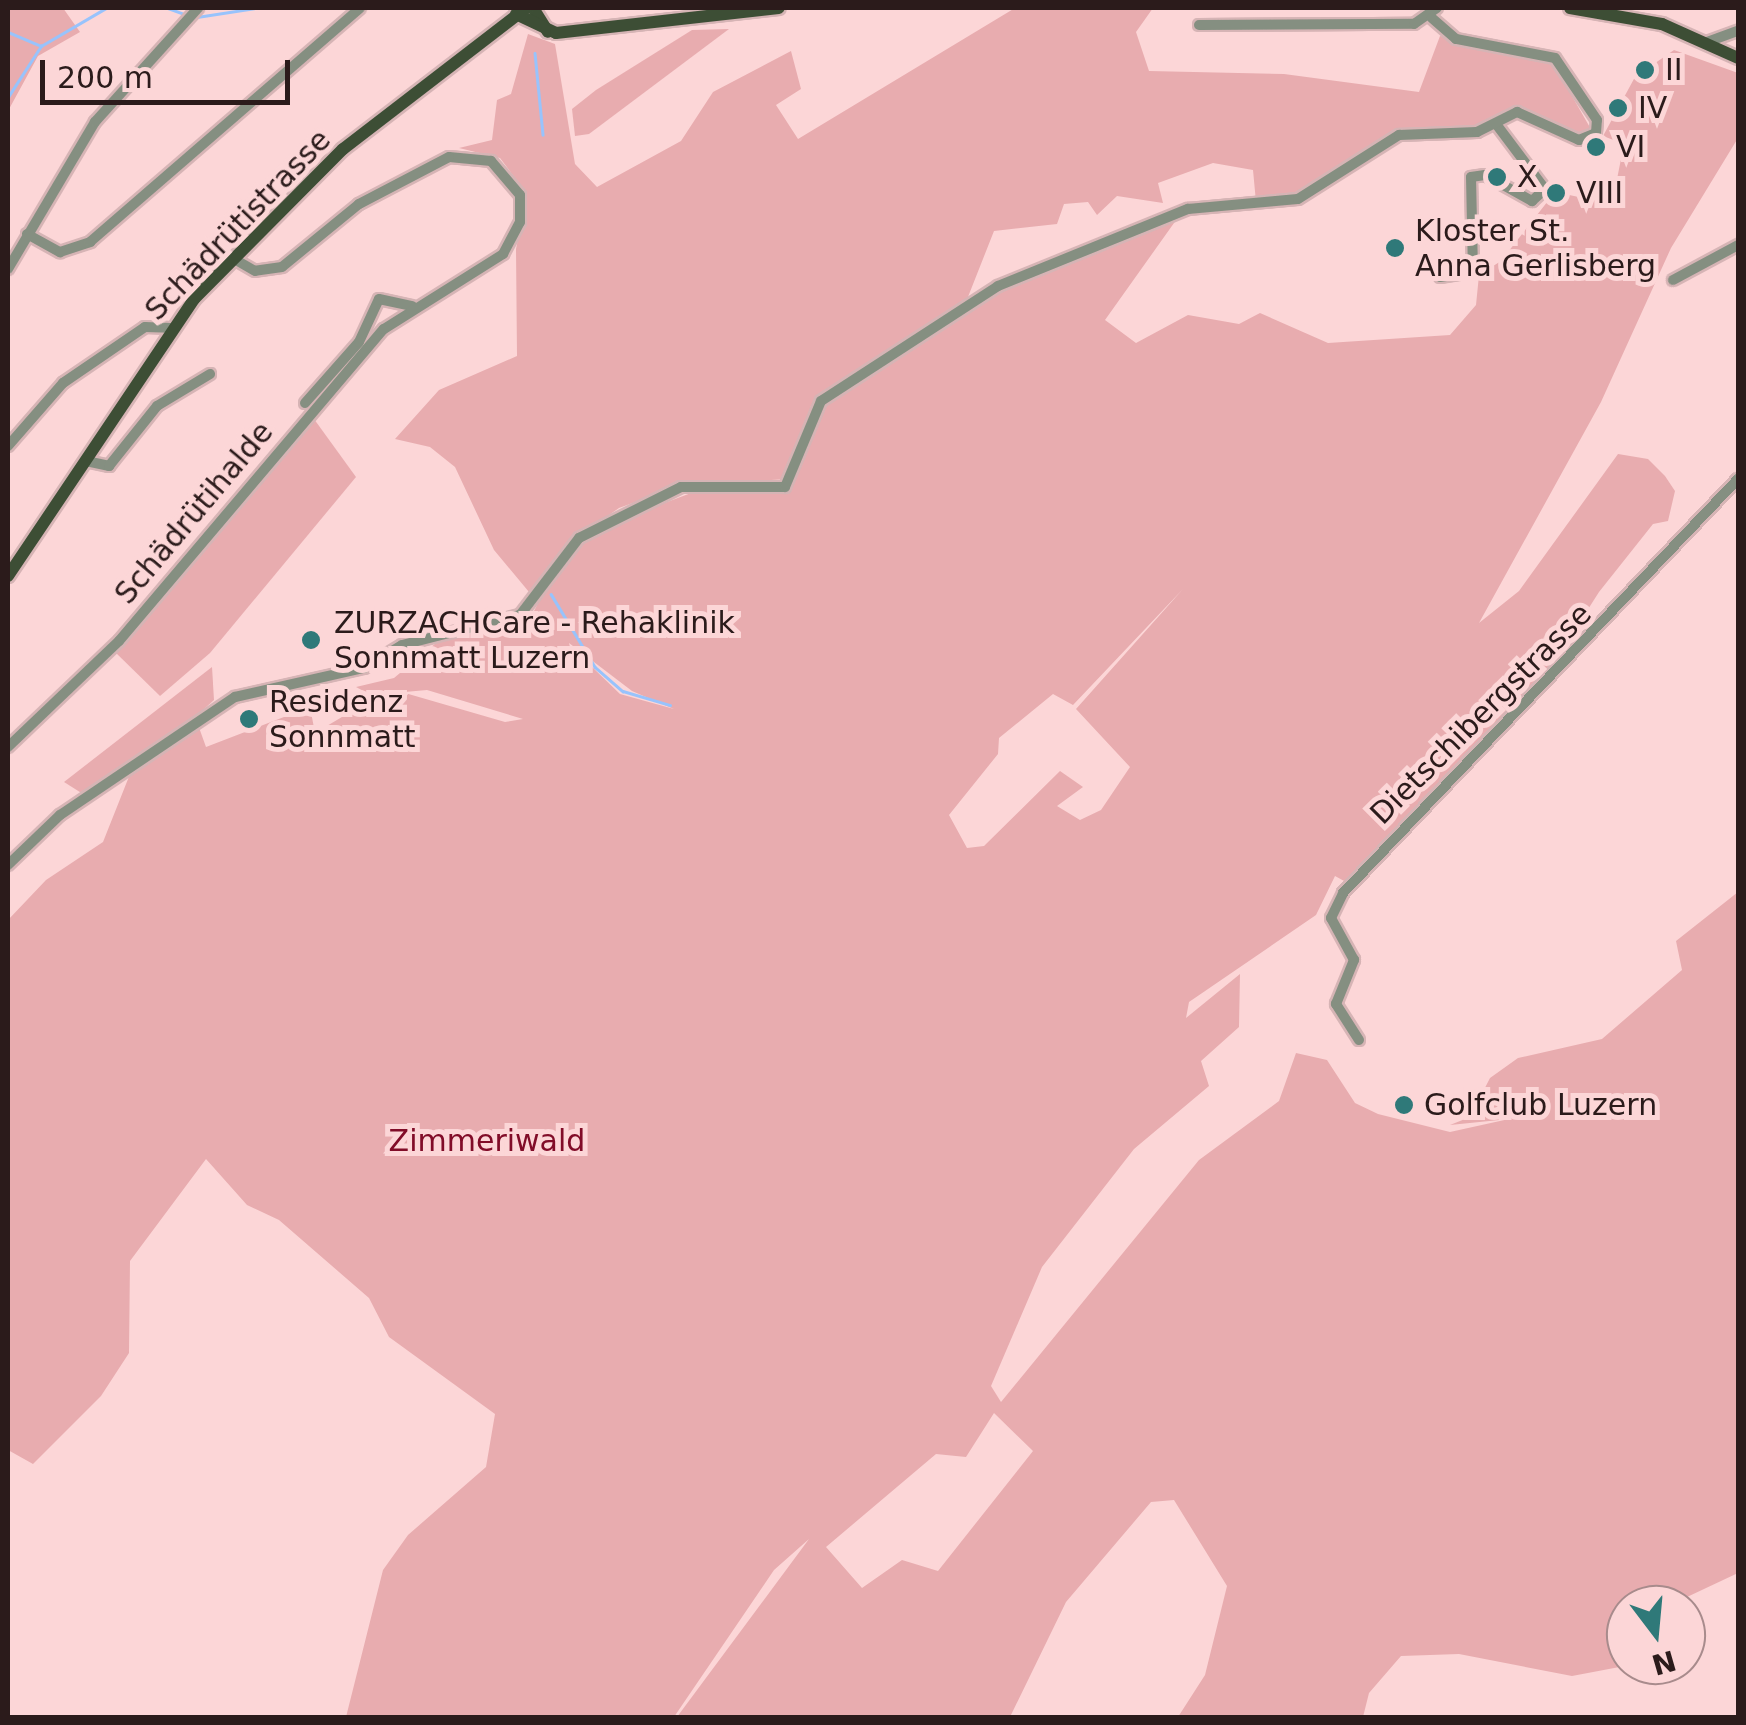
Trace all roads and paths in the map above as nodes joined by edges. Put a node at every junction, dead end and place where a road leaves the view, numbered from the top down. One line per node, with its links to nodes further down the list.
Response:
1 (198, 8): 12 (street)
2 (360, 8): 12 (street)
3 (779, 8): 5 (main road)
4 (1570, 8): 9 (main road)
5 (525, 10): 14 (main road, Schädrütistrasse)
6 (1434, 13): 7 (street); 11 (street)
7 (1199, 25)
8 (1738, 31): 9 (street)
9 (1706, 42): 10 (main road)
10 (1738, 58)
11 (1496, 124): 16 (street); 27 (street)
12 (26, 234): 15 (street)
13 (1738, 245): 17 (street)
14 (234, 259): 18 (street, Schädrütihalde); 19 (main road, Schädrütistrasse)
15 (8, 269)
16 (1440, 277)
17 (1672, 280)
18 (412, 306): 21 (street, Schädrütihalde); 26 (street, Schädrütihalde)
19 (170, 328): 22 (street); 23 (main road, Schädrütistrasse)
20 (210, 374): 23 (street)
21 (305, 403)
22 (8, 446)
23 (86, 460): 25 (main road, Schädrütistrasse)
24 (1738, 479): 28 (street, Dietschibergstrasse)
25 (8, 576)
26 (8, 748)
27 (8, 865)
28 (1359, 1040)

